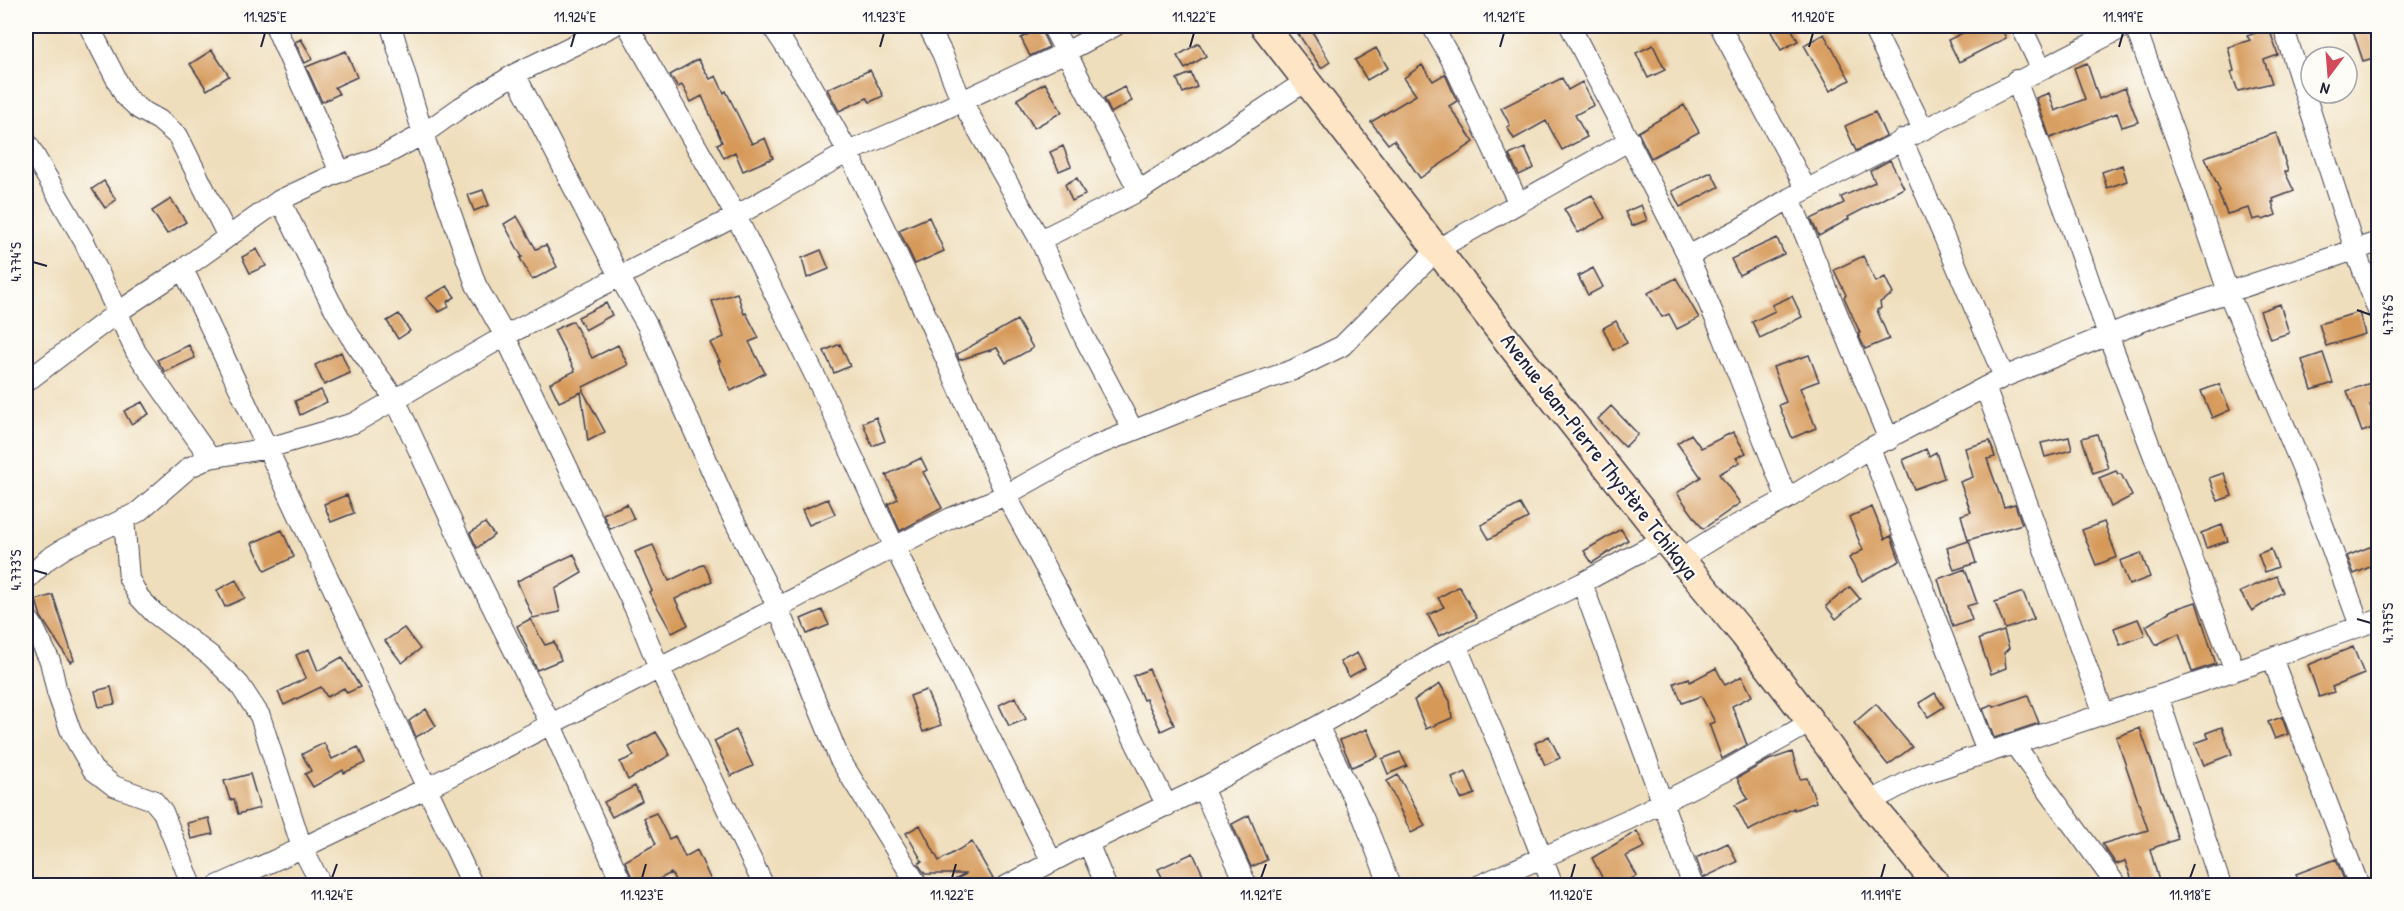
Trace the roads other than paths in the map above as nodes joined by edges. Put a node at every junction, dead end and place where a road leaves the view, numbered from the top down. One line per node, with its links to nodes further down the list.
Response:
1 (89, 26): 37 (street)
2 (275, 26): 31 (street)
3 (391, 26): 26 (street)
4 (613, 26): 21 (street)
5 (628, 26): 36 (street)
6 (772, 26): 30 (street)
7 (928, 26): 24 (street)
8 (1052, 26): 19 (street)
9 (1115, 26): 19 (street)
10 (1264, 26): 23 (street, Avenue Jean-Pierre Thystère Tchikaya)
11 (1432, 26): 35 (street)
12 (1570, 26): 28 (street)
13 (1720, 26): 33 (street)
14 (1872, 26): 25 (street)
15 (2021, 26): 20 (street)
16 (2126, 26): 20 (street)
17 (2135, 26): 45 (street)
18 (2283, 26): 41 (street)
19 (1066, 52): 24 (street); 32 (street)
20 (2041, 68): 22 (street)
21 (515, 74): 26 (street); 44 (street)
22 (2016, 80): 25 (street); 48 (street)
23 (1306, 81): 32 (street); 40 (street, Avenue Jean-Pierre Thystère Tchikaya)
24 (961, 100): 30 (street); 38 (street)
25 (1923, 129): 27 (street)
26 (423, 134): 31 (street); 49 (street)
27 (1902, 139): 33 (street); 50 (street)
28 (1629, 140): 35 (street); 42 (street)
29 (26, 141): 47 (street)
30 (848, 152): 36 (street); 59 (street)
31 (340, 172): 34 (street)
32 (1139, 191): 38 (street)
33 (1798, 193): 42 (street); 55 (street)
34 (280, 200): 37 (street); 53 (street)
35 (1518, 202): 40 (street)
36 (736, 216): 44 (street); 62 (street)
37 (228, 237): 43 (street)
38 (1040, 240): 54 (street)
39 (2379, 242): 41 (street)
40 (1438, 249): 54 (street); 63 (street, Avenue Jean-Pierre Thystère Tchikaya)
41 (2355, 250): 45 (street); 46 (street)
42 (1688, 256): 60 (street)
43 (183, 269): 47 (street); 56 (street)
44 (619, 276): 49 (street); 66 (street)
45 (2228, 292): 48 (street); 68 (street)
46 (2379, 311)
47 (118, 312): 51 (street); 58 (street)
48 (2108, 335): 50 (street); 72 (street)
49 (505, 336): 53 (street); 71 (street)
50 (2004, 377): 52 (street)
51 (26, 382)
52 (1985, 387): 55 (street); 74 (street)
53 (395, 399): 56 (street); 76 (street)
54 (1134, 430): 59 (street)
55 (1889, 440): 57 (street)
56 (268, 447): 58 (street); 80 (street)
57 (1870, 448): 60 (street); 79 (street)
58 (210, 458): 61 (street)
59 (1006, 495): 62 (street); 84 (street)
60 (1787, 498): 63 (street)
61 (124, 518): 64 (street); 86 (street)
62 (895, 548): 66 (street); 88 (street)
63 (1672, 549): 65 (street); 75 (street, Avenue Jean-Pierre Thystère Tchikaya)
64 (26, 580)
65 (1582, 583): 69 (street); 82 (street)
66 (778, 608): 71 (street); 95 (street)
67 (26, 616): 89 (street)
68 (2369, 623): 70 (street)
69 (1456, 645): 77 (street); 87 (street)
70 (2272, 658): 72 (street); 106 (street)
71 (658, 668): 76 (street); 94 (street)
72 (2235, 671): 73 (street)
73 (2158, 696): 74 (street); 105 (street)
74 (2104, 714): 78 (street)
75 (1811, 722): 82 (street); 83 (street, Avenue Jean-Pierre Thystère Tchikaya)
76 (551, 724): 80 (street); 93 (street)
77 (1318, 726): 81 (street); 99 (street)
78 (2014, 744): 79 (street); 104 (street)
79 (1987, 752): 83 (street)
80 (427, 788): 86 (street); 92 (street)
81 (1202, 788): 84 (street); 98 (street)
82 (1663, 801): 87 (street); 102 (street)
83 (1869, 802): 103 (street, Avenue Jean-Pierre Thystère Tchikaya)
84 (1167, 806): 85 (street)
85 (1088, 843): 88 (street); 97 (street)
86 (302, 848): 90 (street); 91 (street)
87 (1543, 856): 100 (street); 101 (street)
88 (1052, 862): 96 (street)
89 (192, 885)
90 (217, 885)
91 (322, 885)
92 (473, 885)
93 (623, 885)
94 (764, 885)
95 (918, 885)
96 (1006, 885)
97 (1106, 885)
98 (1247, 885)
99 (1390, 885)
100 (1478, 885)
101 (1553, 885)
102 (1693, 885)
103 (1938, 885)
104 (2117, 885)
105 (2220, 885)
106 (2359, 885)

